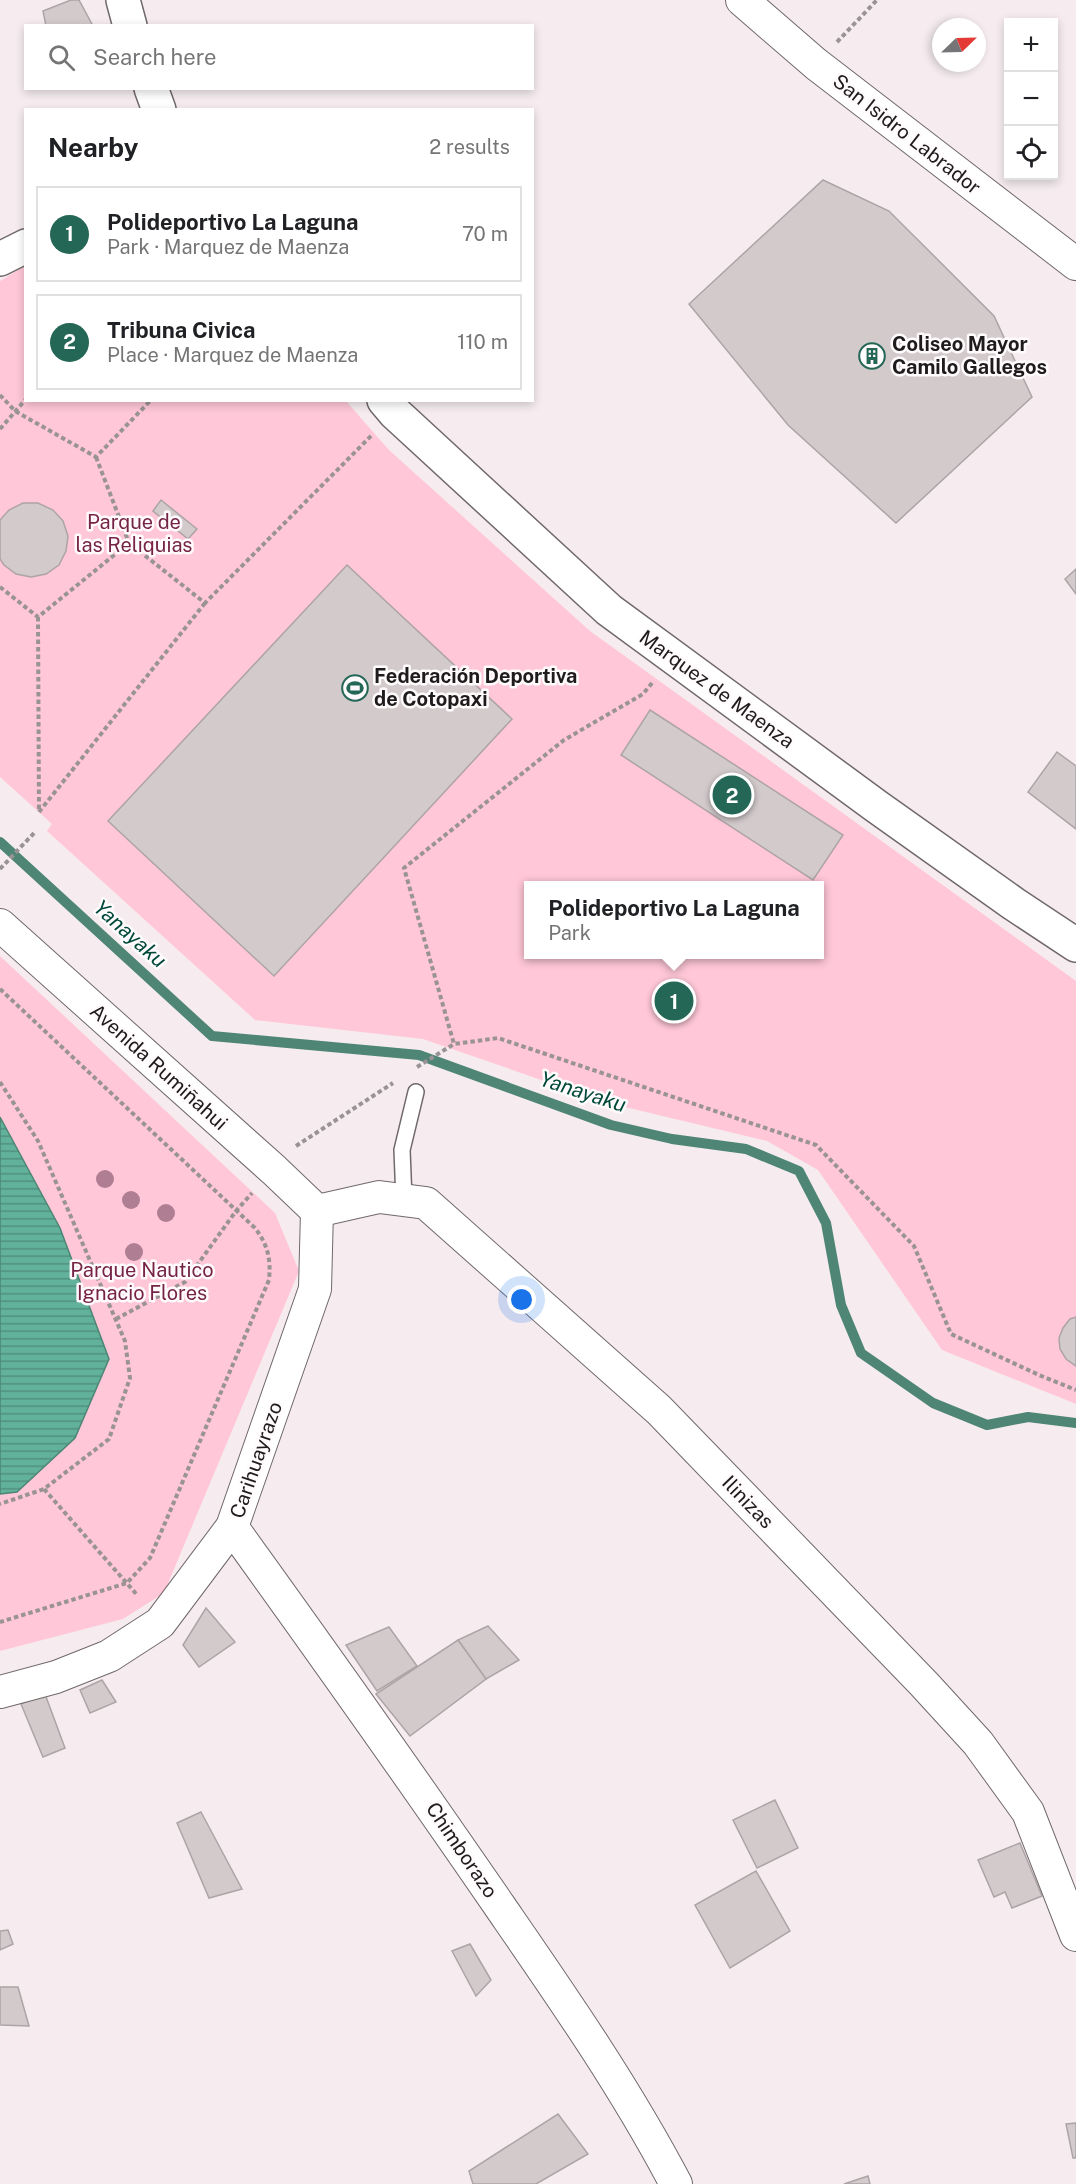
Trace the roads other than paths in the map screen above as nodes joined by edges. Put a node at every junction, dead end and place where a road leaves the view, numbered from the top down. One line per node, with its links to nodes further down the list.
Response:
1 (123, 0): 3 (street)
2 (742, 0): 8 (street, San Isidro Labrador)
3 (129, 24)
4 (153, 90): 5 (street)
5 (158, 108)
6 (24, 247): 7 (street)
7 (0, 259)
8 (1076, 264)
9 (390, 407): 11 (street, Marquez de Maenza)
10 (0, 925): 14 (street, Avenida Rumiñahui)
11 (1076, 945)
12 (416, 1092): 13 (lane)
13 (404, 1200): 14 (street, Ilinizas); 17 (street, Ilinizas)
14 (317, 1211): 15 (street, Carihuayrazo)
15 (232, 1527): 16 (street, Carihuayrazo); 18 (street, Chimborazo)
16 (0, 1692)
17 (1076, 1935)
18 (675, 2184)

